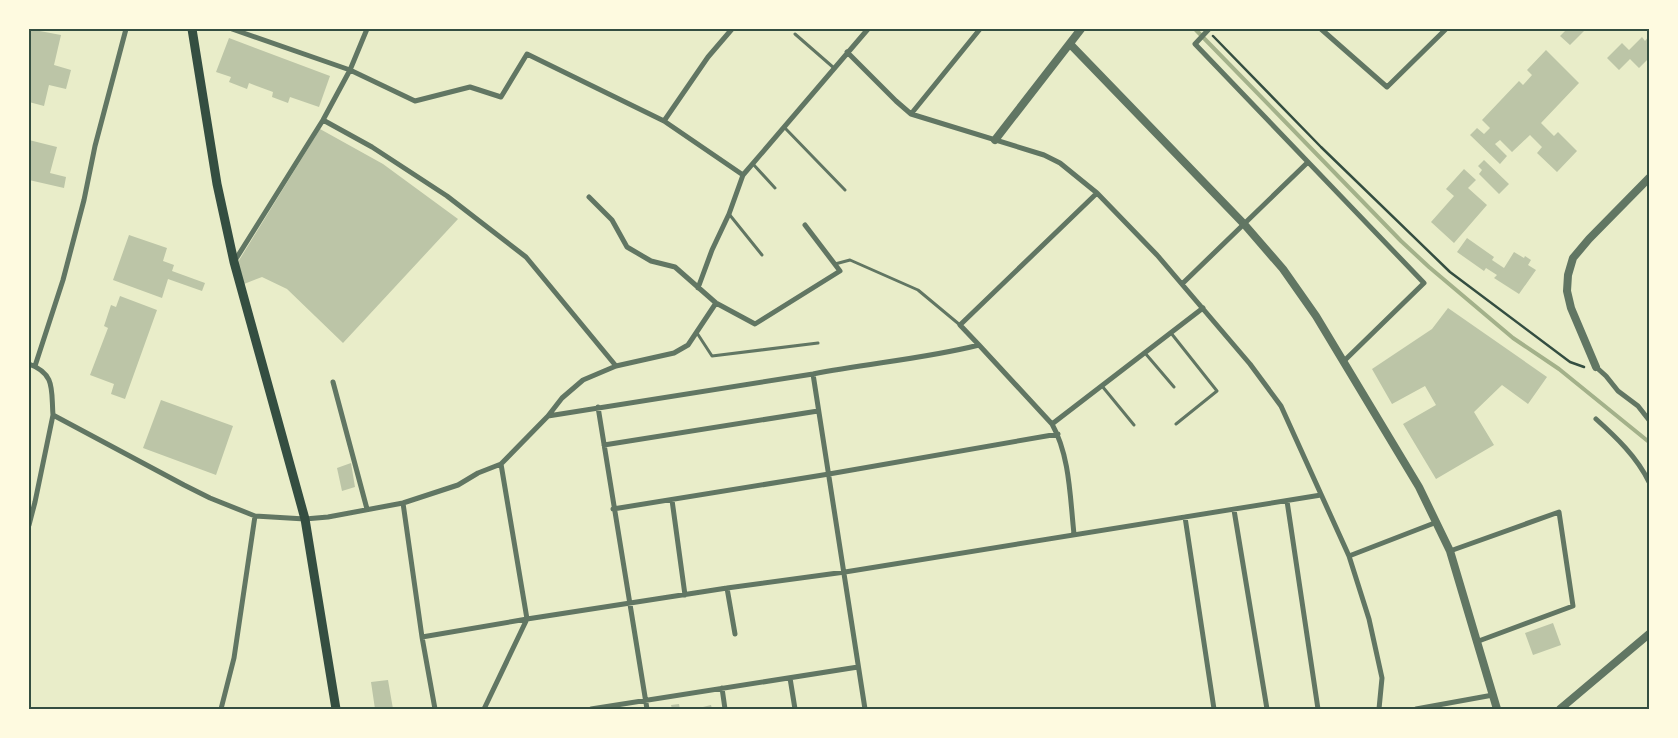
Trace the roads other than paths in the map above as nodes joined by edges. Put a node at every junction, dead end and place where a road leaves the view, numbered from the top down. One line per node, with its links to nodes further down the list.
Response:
1 (126, 29): 48 (street)
2 (192, 29): 34 (main road)
3 (232, 29): 16 (street)
4 (367, 29): 16 (street)
5 (732, 29): 19 (street)
6 (868, 29): 14 (street)
7 (978, 29): 17 (street)
8 (1081, 29): 13 (street)
9 (1321, 29): 10 (street)
10 (1446, 29)
11 (1208, 30): 22 (street)
12 (795, 34): 15 (lane)
13 (1070, 44): 21 (street); 31 (street)
14 (847, 52): 15 (street); 17 (street)
15 (834, 68): 20 (street)
16 (350, 70): 18 (street); 19 (street)
17 (911, 114): 21 (street)
18 (323, 120): 34 (street); 49 (street)
19 (664, 121): 24 (street)
20 (784, 126): 23 (street); 27 (lane)
21 (995, 140): 28 (street)
22 (1307, 163): 31 (street); 46 (street)
23 (752, 164): 24 (street); 26 (lane)
24 (742, 175): 30 (street)
25 (1649, 178): 50 (street)
26 (775, 188)
27 (845, 190)
28 (1096, 193): 36 (street); 40 (street)
29 (589, 197): 37 (street)
30 (729, 214): 33 (lane); 37 (street)
31 (1244, 224): 36 (street); 46 (street)
32 (805, 225): 35 (street)
33 (762, 254)
34 (234, 262): 78 (main road)
35 (835, 264): 38 (street); 40 (lane)
36 (1182, 284): 39 (street)
37 (698, 288): 38 (street)
38 (716, 303): 42 (street)
39 (1203, 308): 41 (street); 69 (street)
40 (960, 325): 44 (street)
41 (1171, 332): 45 (street); 62 (lane)
42 (696, 333): 43 (lane); 49 (street)
43 (818, 343)
44 (979, 346): 51 (street); 61 (street)
45 (1145, 353): 53 (street); 54 (lane)
46 (1344, 361): 79 (street)
47 (29, 364): 48 (street)
48 (35, 366): 57 (street)
49 (616, 366): 58 (street)
50 (1596, 367): 60 (street)
51 (813, 374): 55 (street); 56 (street)
52 (333, 382): 73 (street)
53 (1102, 386): 61 (street); 63 (lane)
54 (1174, 387)
55 (598, 407): 58 (street); 65 (street)
56 (818, 411): 65 (street); 67 (street)
57 (53, 414): 76 (street); 80 (street)
58 (548, 416): 66 (street)
59 (1596, 418): 68 (street)
60 (1649, 420)
61 (1052, 424): 64 (street)
62 (1176, 424)
63 (1134, 425)
64 (1058, 434): 67 (street); 81 (street)
65 (604, 445): 74 (street)
66 (501, 464): 72 (street); 88 (street)
67 (829, 474): 70 (street); 84 (street)
68 (1649, 482)
69 (1321, 495): 71 (street); 83 (street)
70 (672, 500): 74 (street); 86 (street)
71 (1287, 501): 75 (street); 109 (street)
72 (403, 503): 73 (street); 91 (street)
73 (367, 509): 78 (street)
74 (613, 509): 87 (street)
75 (1234, 510): 77 (street); 108 (street)
76 (255, 516): 78 (street); 98 (street)
77 (1185, 517): 81 (street); 107 (street)
78 (305, 519): 99 (main road)
79 (1437, 522): 82 (street); 83 (street)
80 (29, 525)
81 (1074, 534): 84 (street)
82 (1450, 551): 92 (street); 92 (street)
83 (1349, 556): 110 (street)
84 (845, 572): 85 (street); 93 (street)
85 (727, 588): 86 (street); 89 (street)
86 (685, 595): 87 (street)
87 (628, 604): 88 (street); 97 (street)
88 (527, 619): 91 (street); 101 (street)
89 (735, 634)
90 (1649, 634): 113 (street)
91 (422, 637): 100 (street)
92 (1476, 642): 96 (street)
93 (858, 667): 94 (street); 106 (street)
94 (790, 678): 95 (street); 105 (street)
95 (722, 688): 97 (street); 104 (street)
96 (1493, 695): 111 (street); 112 (street)
97 (645, 700): 102 (street); 103 (street)
98 (221, 709)
99 (336, 709)
100 (435, 709)
101 (484, 709)
102 (591, 709)
103 (646, 709)
104 (725, 709)
105 (795, 709)
106 (864, 709)
107 (1214, 709)
108 (1267, 709)
109 (1318, 709)
110 (1379, 709)
111 (1416, 709)
112 (1497, 709)
113 (1560, 709)

